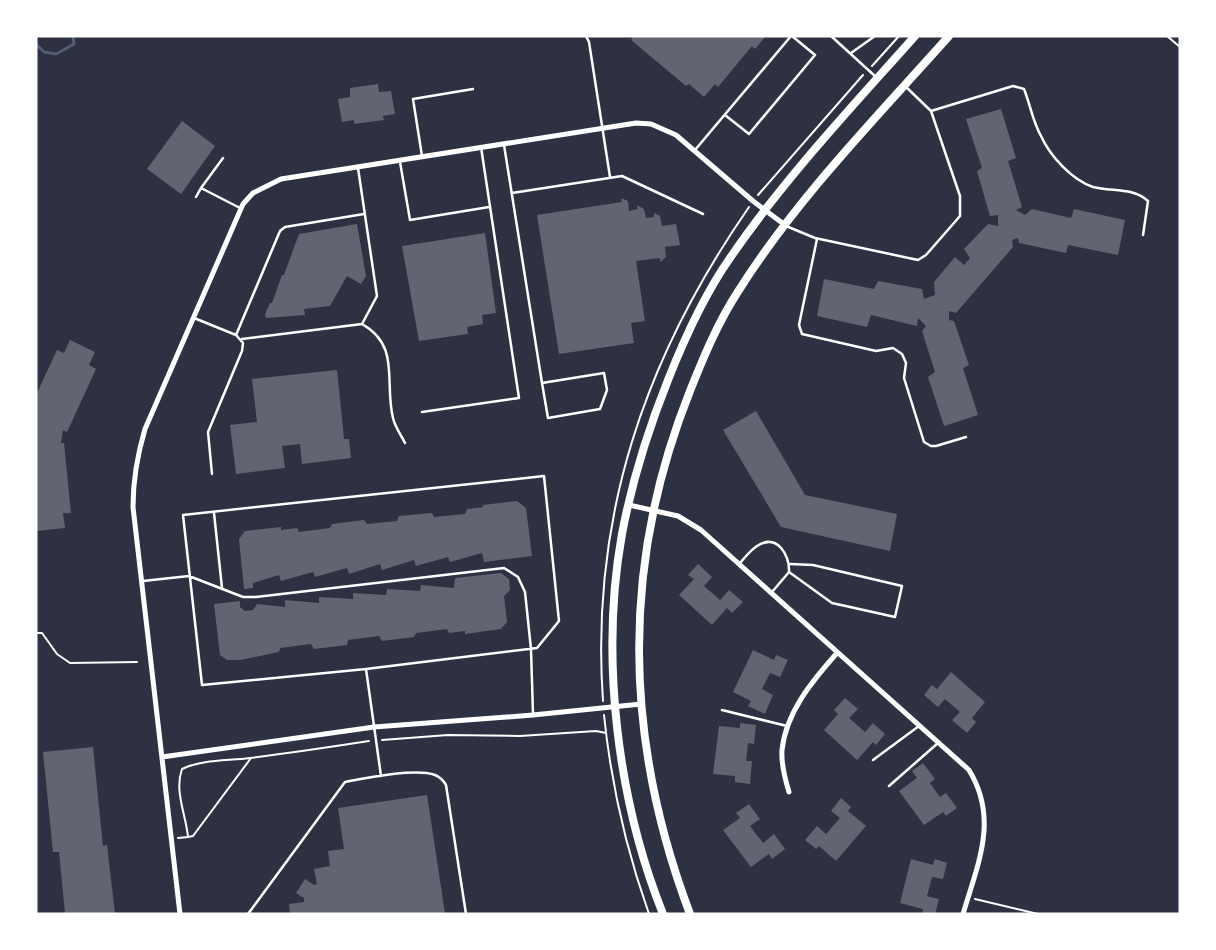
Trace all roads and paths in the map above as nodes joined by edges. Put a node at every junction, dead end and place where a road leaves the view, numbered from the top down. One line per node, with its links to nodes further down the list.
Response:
1 (586, 36): 17 (lane)
2 (792, 36): 16 (lane); 16 (lane)
3 (830, 36): 10 (lane)
4 (875, 36): 10 (lane)
5 (898, 36): 11 (path)
6 (915, 36): 12 (main road)
7 (949, 36): 13 (main road)
8 (1167, 36): 9 (path)
9 (1180, 47)
10 (851, 54): 11 (lane)
11 (868, 70): 12 (lane); 29 (path)
12 (878, 78): 32 (main road)
13 (905, 85): 15 (lane); 35 (main road)
14 (473, 89): 21 (lane)
15 (931, 111): 36 (lane); 37 (lane)
16 (725, 115): 20 (lane)
17 (602, 128): 18 (street); 20 (street); 25 (lane)
18 (504, 143): 19 (street); 27 (lane)
19 (481, 147): 21 (street); 30 (lane)
20 (695, 150): 29 (street)
21 (422, 157): 23 (street)
22 (223, 158): 26 (lane)
23 (400, 160): 24 (street); 30 (lane)
24 (357, 167): 31 (street); 33 (lane)
25 (610, 178): 27 (lane); 34 (lane)
26 (201, 188): 28 (lane); 31 (lane)
27 (512, 193): 42 (lane)
28 (196, 197)
29 (753, 201): 32 (street); 64 (path)
30 (490, 207): 43 (lane)
31 (240, 208): 38 (street)
32 (765, 210): 35 (street); 47 (main road)
33 (364, 214): 39 (lane); 40 (lane)
34 (703, 214)
35 (785, 225): 37 (lane); 48 (main road)
36 (1143, 235)
37 (817, 239): 44 (lane)
38 (193, 318): 40 (lane); 54 (street)
39 (362, 324): 41 (lane); 45 (lane)
40 (236, 335): 41 (lane)
41 (242, 340): 46 (lane)
42 (542, 383): 42 (lane)
43 (422, 412)
44 (966, 437)
45 (405, 443)
46 (212, 474)
47 (629, 505): 48 (street); 63 (main road)
48 (652, 510): 51 (street); 62 (main road)
49 (214, 512): 53 (lane); 55 (lane); 58 (lane)
50 (790, 564): 51 (lane); 52 (lane); 52 (lane)
51 (739, 565): 56 (street)
52 (789, 572): 56 (lane)
53 (189, 576): 54 (lane); 55 (lane); 61 (lane)
54 (143, 581): 73 (street)
55 (222, 588): 58 (lane)
56 (770, 593): 59 (street)
57 (36, 633): 60 (path)
58 (531, 649): 61 (lane); 66 (lane)
59 (837, 653): 67 (street); 68 (street)
60 (137, 662)
61 (366, 669): 69 (lane)
62 (641, 704): 63 (street); 85 (main road)
63 (615, 706): 64 (street); 84 (main road)
64 (603, 707): 66 (street); 70 (path)
65 (722, 710): 68 (lane)
66 (533, 715): 69 (street)
67 (920, 725): 72 (street); 75 (lane)
68 (788, 726): 78 (street)
69 (374, 727): 71 (lane); 73 (street)
70 (606, 733): 71 (path); 83 (path)
71 (376, 741): 74 (path); 76 (lane)
72 (940, 742): 77 (lane); 79 (street)
73 (162, 758): 80 (street)
74 (251, 758): 74 (path)
75 (873, 760)
76 (381, 776): 81 (lane); 82 (lane)
77 (889, 786)
78 (789, 792)
79 (968, 897): 86 (street); 87 (path)
80 (180, 914)
81 (248, 914)
82 (466, 914)
83 (649, 914)
84 (663, 914)
85 (690, 914)
86 (963, 914)
87 (1038, 914)

